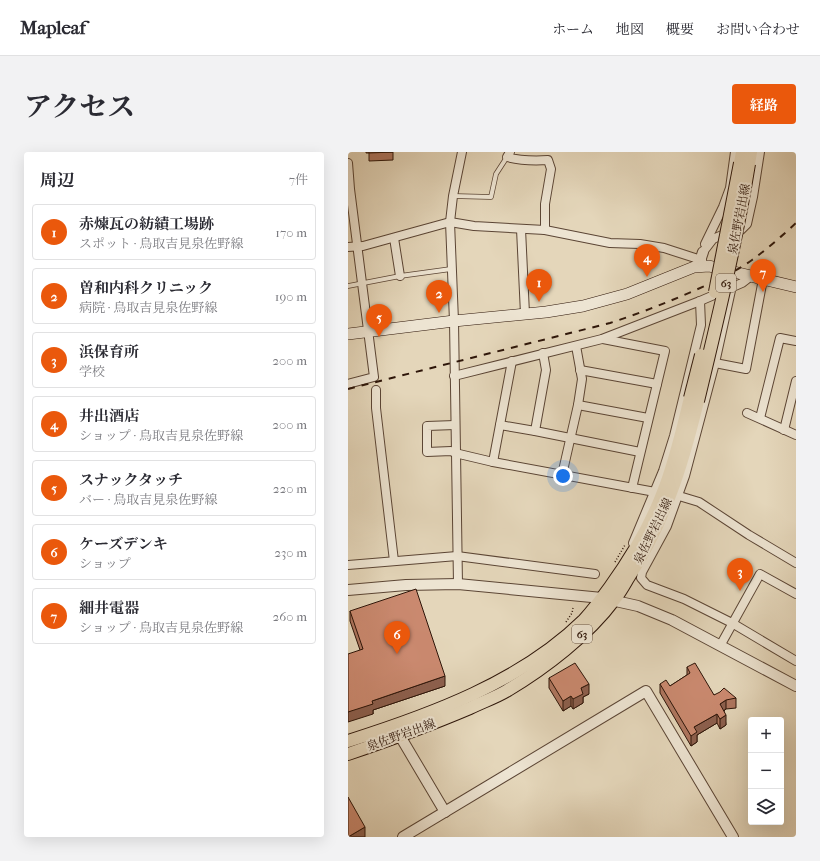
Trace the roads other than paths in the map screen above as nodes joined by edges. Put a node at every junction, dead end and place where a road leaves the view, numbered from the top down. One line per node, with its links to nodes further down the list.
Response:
1 (462, 152): 8 (street)
2 (760, 152): 7 (street)
3 (509, 155): 8 (lane); 12 (street)
4 (743, 157): 6 (street); 44 (main road, 泉佐野岩出線 / 63, bridge)
5 (348, 163): 15 (street)
6 (730, 184): 7 (street); 9 (street)
7 (755, 184): 13 (street)
8 (453, 196): 10 (street)
9 (720, 213): 13 (street); 17 (street)
10 (450, 222): 11 (street); 14 (street); 19 (street)
11 (521, 229): 12 (street); 28 (street)
12 (545, 230): 18 (street)
13 (729, 232): 17 (street)
14 (394, 238): 15 (street); 20 (street)
15 (357, 246): 16 (street); 23 (street)
16 (348, 247)
17 (703, 252): 18 (street)
18 (701, 266): 21 (main road); 28 (main road)
19 (451, 269): 20 (lane); 29 (street)
20 (400, 276): 23 (lane)
21 (751, 276): 22 (main road); 25 (street)
22 (763, 279): 26 (main road); 37 (street)
23 (362, 283): 24 (lane); 30 (street)
24 (348, 286)
25 (732, 286): 27 (street); 37 (street)
26 (796, 287)
27 (700, 301): 32 (street); 60 (street)
28 (525, 314): 29 (main road)
29 (454, 321): 30 (main road); 39 (street)
30 (368, 332): 31 (main road); 41 (street)
31 (348, 334)
32 (602, 339): 34 (street); 42 (street)
33 (796, 341): 48 (street)
34 (576, 346): 35 (street); 38 (street)
35 (542, 353): 36 (street); 52 (street)
36 (512, 361): 39 (street); 50 (street)
37 (715, 364): 61 (street)
38 (580, 370): 42 (street); 45 (street)
39 (454, 376): 49 (street)
40 (796, 381): 51 (street)
41 (348, 384)
42 (657, 384): 47 (street)
43 (376, 390): 63 (street)
44 (694, 400): 66 (main road, 泉佐野岩出線 / 63); 72 (main road, 泉佐野岩出線 / 63)
45 (578, 405): 47 (street); 54 (street)
46 (747, 413): 48 (street)
47 (648, 418): 55 (street)
48 (760, 418): 51 (street)
49 (455, 425): 56 (street); 56 (street)
50 (500, 425): 52 (street); 57 (street)
51 (784, 430): 53 (street)
52 (535, 431): 54 (street)
53 (796, 435)
54 (570, 438): 55 (street); 58 (street)
55 (640, 452): 59 (street)
56 (455, 453): 57 (street); 62 (street)
57 (493, 462): 58 (street)
58 (562, 475): 59 (street)
59 (632, 488): 60 (street)
60 (654, 492): 66 (street)
61 (679, 496): 64 (street); 73 (street)
62 (457, 556): 63 (street); 67 (street); 68 (street)
63 (394, 561): 65 (street)
64 (796, 563)
65 (348, 565)
66 (617, 568): 71 (main road, 泉佐野岩出線 / 63)
67 (595, 574)
68 (458, 584): 69 (street); 71 (street)
69 (348, 590)
70 (796, 594): 73 (street)
71 (602, 598): 72 (street); 78 (main road, 泉佐野岩出線 / 63)
72 (614, 600): 74 (street); 77 (main road, 泉佐野岩出線 / 63)
73 (732, 623): 74 (street); 75 (street)
74 (720, 646): 76 (street)
75 (796, 661)
76 (796, 686)
77 (400, 736): 79 (main road, 泉佐野岩出線 / 63); 80 (street)
78 (348, 741)
79 (348, 754)
80 (445, 812): 81 (street); 82 (street)
81 (403, 837)
82 (733, 837)

